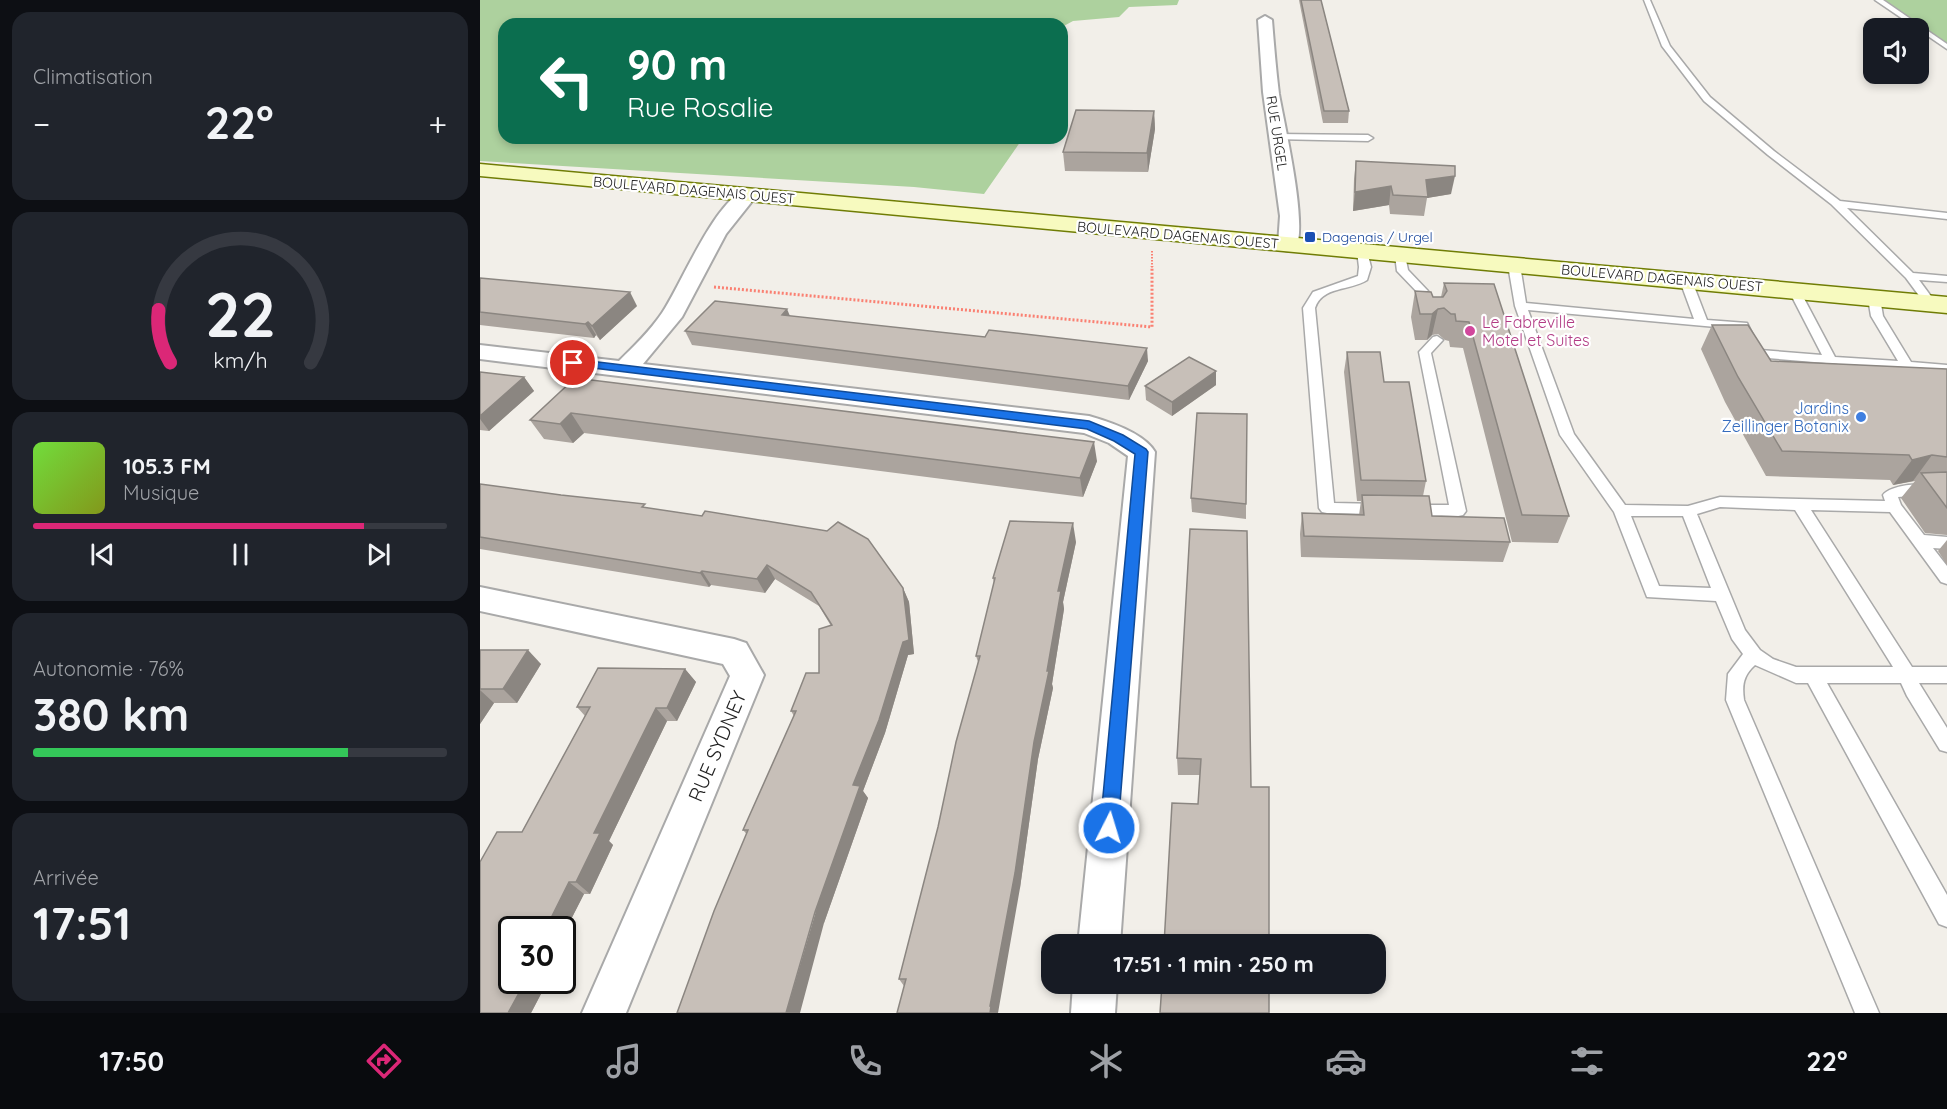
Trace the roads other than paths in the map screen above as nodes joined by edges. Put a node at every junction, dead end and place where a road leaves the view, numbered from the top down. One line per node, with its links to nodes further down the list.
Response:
1 (1647, 0): 9 (lane)
2 (1878, 0): 4 (lane)
3 (1266, 20): 5 (street, RUE URGEL)
4 (1947, 47)
5 (1276, 137): 6 (lane); 11 (street, RUE URGEL)
6 (1368, 138)
7 (480, 170): 8 (main road, BOULEVARD DAGENAIS OUEST)
8 (748, 195): 11 (main road, BOULEVARD DAGENAIS OUEST); 28 (street)
9 (1837, 204): 10 (lane); 15 (lane)
10 (1947, 216)
11 (1288, 245): 12 (main road, BOULEVARD DAGENAIS OUEST)
12 (1362, 252): 13 (main road, BOULEVARD DAGENAIS OUEST); 24 (lane)
13 (1400, 255): 14 (main road, BOULEVARD DAGENAIS OUEST); 22 (lane)
14 (1514, 265): 17 (main road, BOULEVARD DAGENAIS OUEST); 21 (lane)
15 (1910, 276): 16 (lane); 20 (lane)
16 (1947, 279)
17 (1686, 281): 18 (main road, BOULEVARD DAGENAIS OUEST); 23 (lane)
18 (1795, 291): 19 (main road, BOULEVARD DAGENAIS OUEST); 26 (lane)
19 (1874, 298): 20 (main road, BOULEVARD DAGENAIS OUEST); 27 (lane)
20 (1938, 304)
21 (1521, 306): 23 (lane); 33 (lane)
22 (1433, 318)
23 (1702, 323): 26 (lane)
24 (1437, 340)
25 (480, 352): 28 (street)
26 (1832, 360): 27 (lane)
27 (1907, 366): 29 (lane)
28 (625, 369): 46 (street)
29 (1947, 369)
30 (1942, 490): 32 (lane)
31 (1799, 504): 32 (lane); 34 (lane); 42 (lane)
32 (1894, 507): 35 (lane)
33 (1621, 510): 34 (lane); 38 (lane)
34 (1688, 511): 38 (lane)
35 (1920, 541): 36 (lane); 37 (lane)
36 (1947, 543)
37 (1947, 578)
38 (1722, 595): 40 (lane)
39 (480, 599): 48 (street, RUE SYDNEY)
40 (1754, 655): 41 (lane); 50 (lane)
41 (1813, 675): 42 (lane); 45 (lane)
42 (1907, 675): 43 (lane); 44 (lane)
43 (1947, 675)
44 (1947, 744)
45 (1947, 916)
46 (1100, 934)
47 (1094, 994): 49 (street)
48 (604, 1013)
49 (1093, 1013)
50 (1867, 1013)

